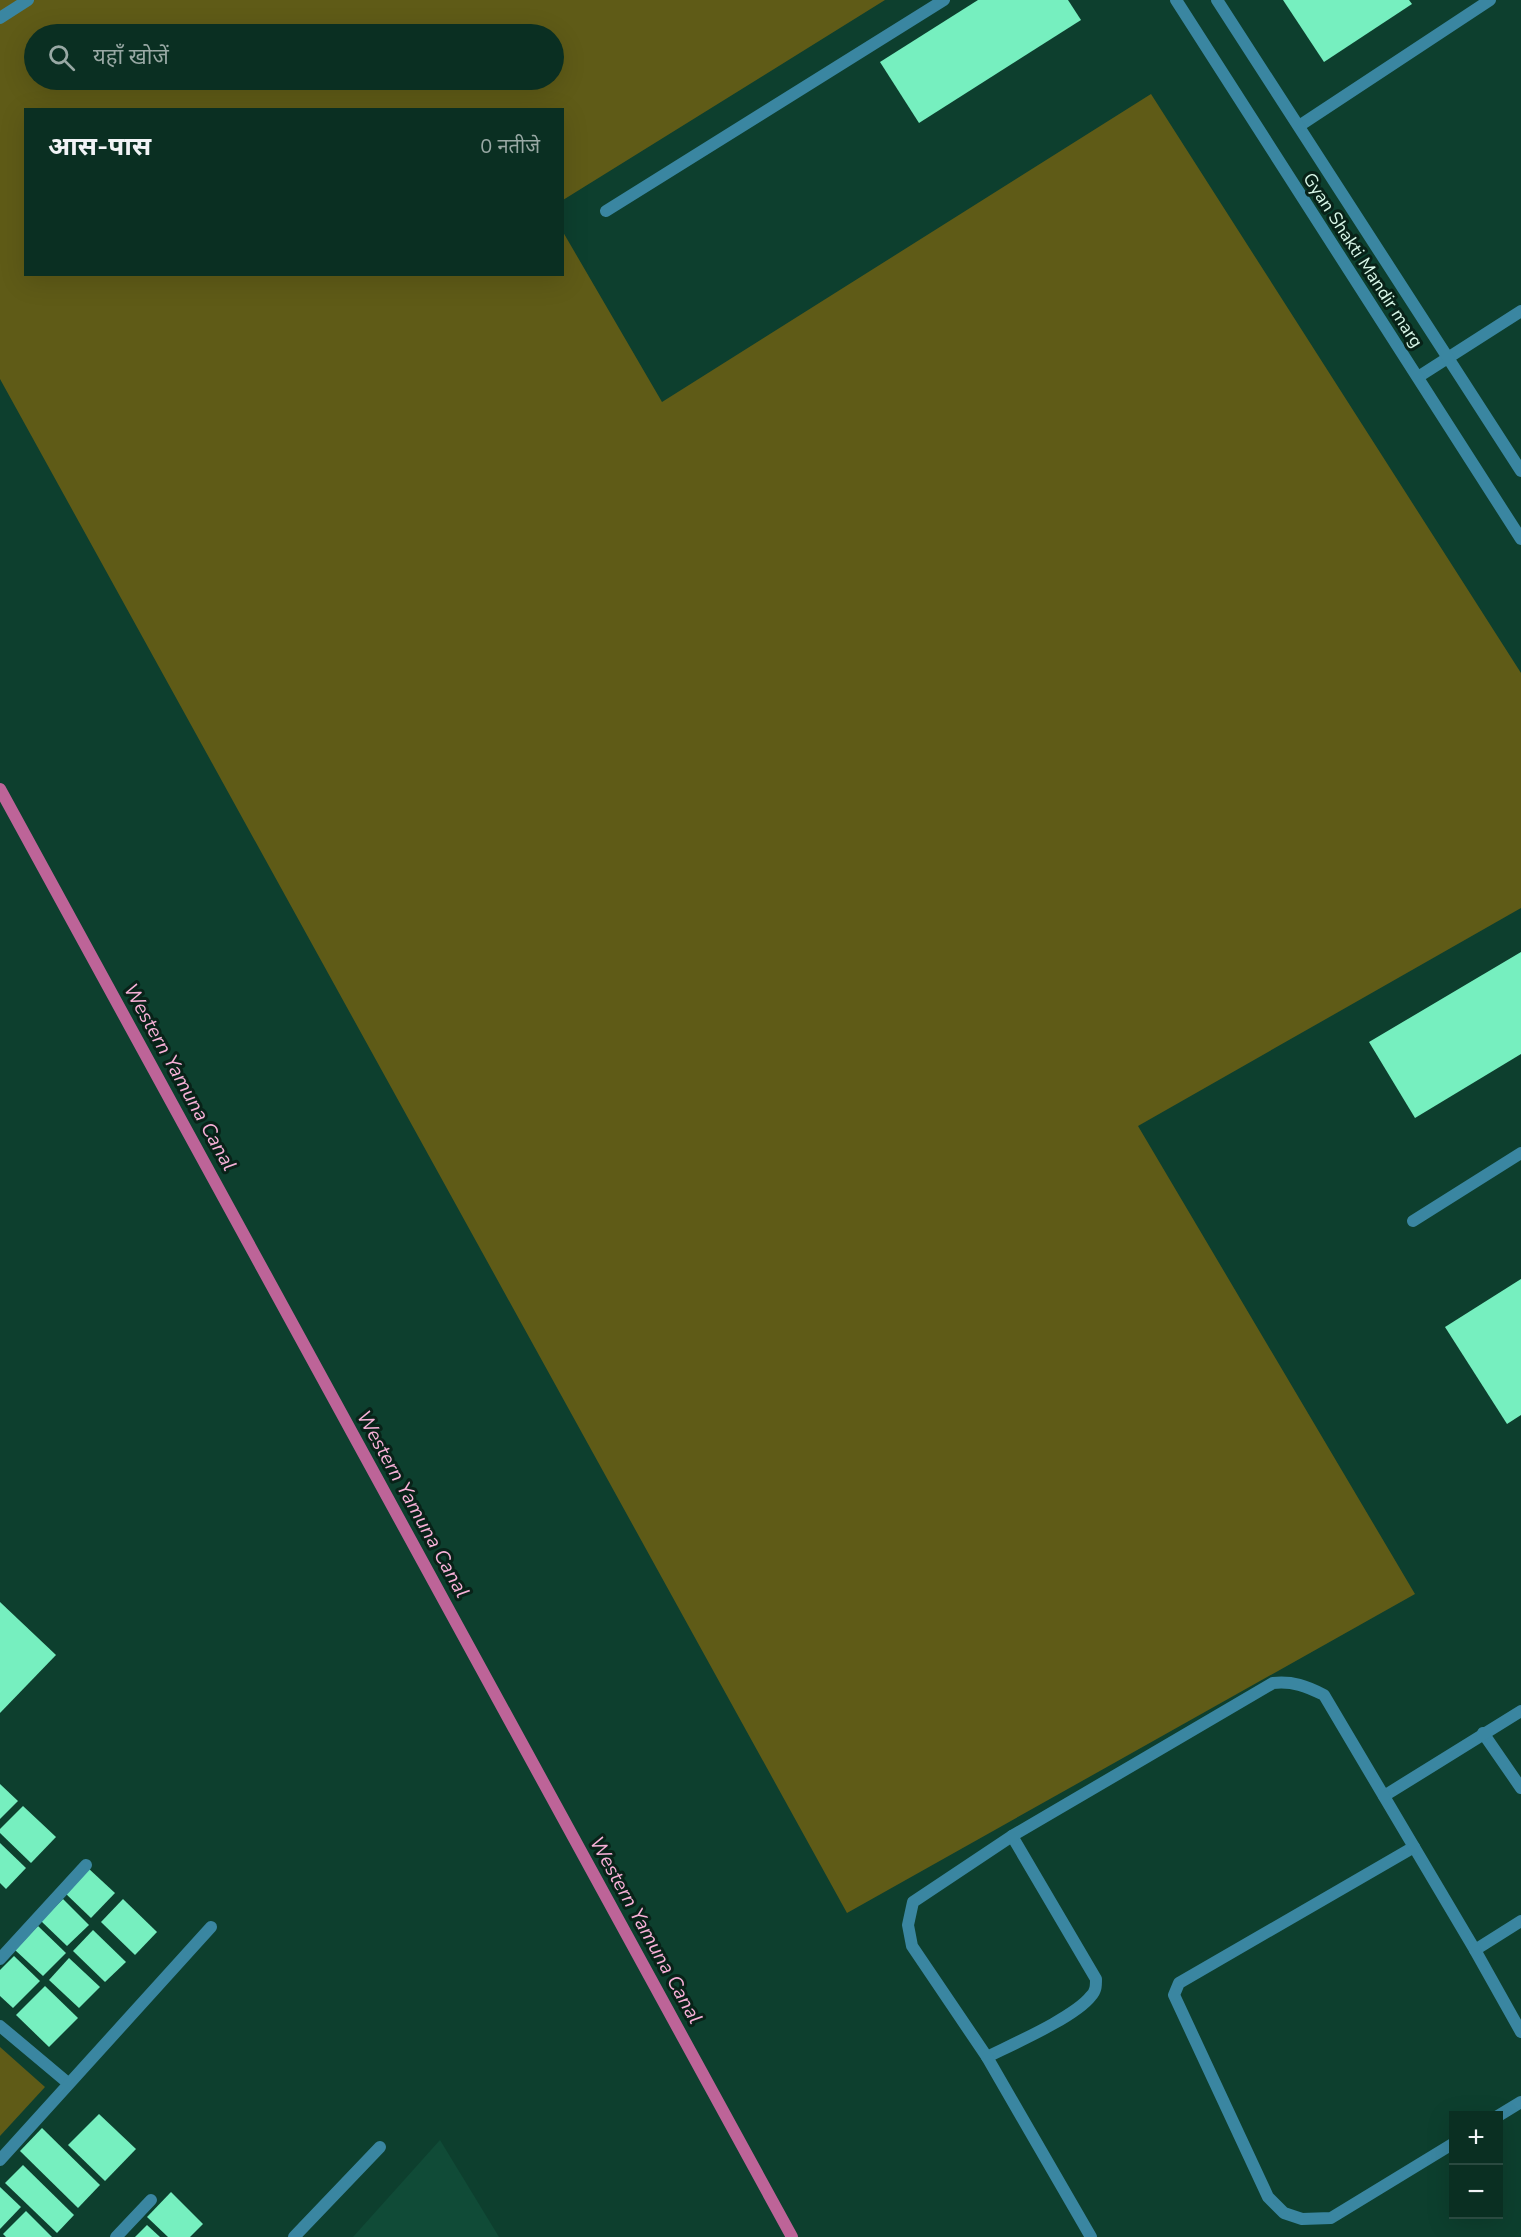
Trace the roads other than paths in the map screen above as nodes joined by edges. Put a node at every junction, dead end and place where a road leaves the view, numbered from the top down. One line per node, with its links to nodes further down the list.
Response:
1 (28, 0): 6 (street)
2 (944, 0): 8 (street)
3 (1176, 0): 11 (street, Gyan Shakti Mandir marg)
4 (1217, 0): 7 (street, Gyan Shakti Mandir marg)
5 (1490, 0): 7 (street)
6 (0, 18)
7 (1299, 126): 10 (street, Gyan Shakti Mandir marg)
8 (606, 211)
9 (1521, 310): 10 (street)
10 (1448, 358): 11 (street); 12 (street, Gyan Shakti Mandir marg)
11 (1418, 377): 13 (street, Gyan Shakti Mandir marg)
12 (1521, 471)
13 (1521, 539)
14 (1521, 1153): 15 (street)
15 (1413, 1221)
16 (1521, 1711): 17 (street)
17 (1483, 1733): 18 (street); 19 (street)
18 (1521, 1788)
19 (1384, 1796): 20 (street); 21 (street)
20 (1012, 1836): 29 (street); 29 (street)
21 (1414, 1847): 25 (street); 34 (street)
22 (86, 1865): 26 (street)
23 (1521, 1921): 25 (street)
24 (211, 1927): 30 (street)
25 (1475, 1950): 28 (street)
26 (0, 1959)
27 (0, 2026): 30 (street)
28 (1521, 2032)
29 (987, 2058): 39 (street)
30 (68, 2083): 35 (street)
31 (1521, 2102): 32 (street)
32 (1503, 2113)
33 (380, 2147): 38 (street)
34 (1449, 2147)
35 (0, 2160)
36 (151, 2200): 37 (street)
37 (116, 2237)
38 (294, 2237)
39 (1091, 2237)

